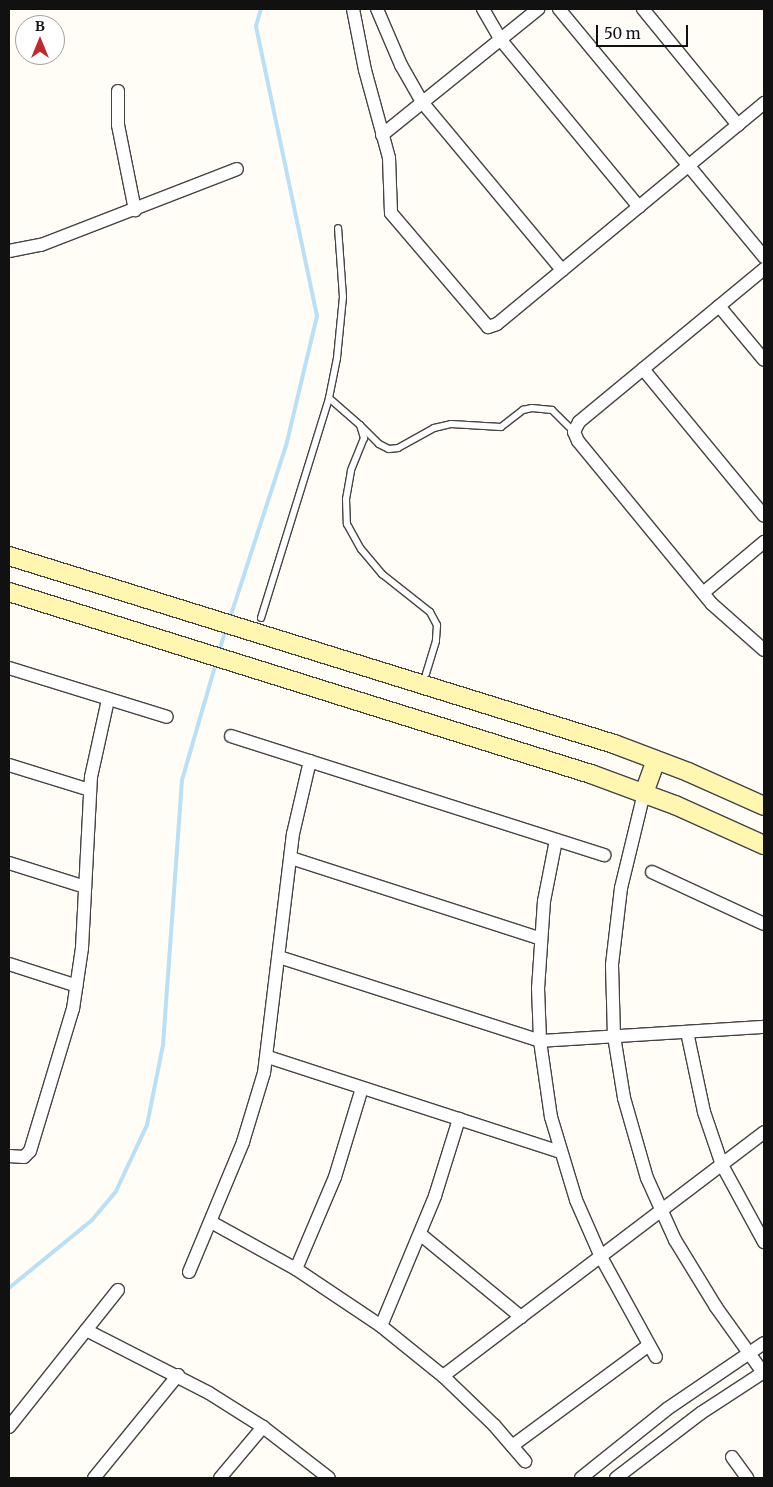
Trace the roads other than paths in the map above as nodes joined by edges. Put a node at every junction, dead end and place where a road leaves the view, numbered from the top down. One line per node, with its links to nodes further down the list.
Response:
1 (354, 9): 12 (street)
2 (377, 9): 9 (street)
3 (483, 9): 7 (street)
4 (538, 9): 7 (street)
5 (559, 9): 13 (street)
6 (643, 9): 11 (street)
7 (500, 39): 9 (street); 15 (street)
8 (118, 91): 16 (street)
9 (422, 102): 12 (street); 21 (street)
10 (764, 103): 11 (street)
11 (738, 125): 13 (street)
12 (382, 135): 21 (street)
13 (688, 165): 15 (street); 19 (street)
14 (237, 169): 16 (street)
15 (639, 207): 21 (street)
16 (135, 210): 18 (street)
17 (338, 228): 25 (lane)
18 (9, 251)
19 (764, 257)
20 (764, 269): 22 (street)
21 (562, 270)
22 (719, 306): 23 (street); 24 (street)
23 (764, 360)
24 (643, 369): 28 (street); 32 (street)
25 (329, 398): 26 (lane); 33 (lane)
26 (360, 425): 27 (lane); 36 (lane)
27 (569, 427)
28 (764, 516)
29 (764, 542): 32 (street)
30 (9, 556): 40 (street)
31 (9, 592): 44 (street)
32 (702, 592): 34 (street)
33 (261, 618)
34 (764, 650)
35 (9, 668): 37 (street)
36 (426, 674)
37 (108, 700): 38 (street); 43 (street)
38 (167, 717)
39 (231, 736): 41 (street)
40 (656, 760): 44 (street); 45 (street)
41 (310, 761): 46 (street); 49 (street)
42 (9, 765): 43 (street)
43 (90, 790): 52 (street)
44 (644, 793): 47 (street); 61 (street)
45 (764, 806)
46 (556, 840): 48 (street); 54 (street)
47 (764, 845)
48 (604, 855)
49 (290, 858): 54 (street); 55 (street)
50 (9, 863): 52 (street)
51 (652, 872): 53 (street)
52 (85, 887): 57 (street)
53 (764, 924)
54 (539, 938): 62 (street)
55 (279, 957): 62 (street); 63 (street)
56 (9, 964): 57 (street)
57 (77, 986): 68 (street)
58 (764, 1021): 59 (street)
59 (764, 1027): 60 (street)
60 (687, 1032): 61 (street); 69 (street)
61 (614, 1036): 62 (street); 70 (street)
62 (540, 1041): 67 (street)
63 (268, 1057): 64 (street); 71 (street)
64 (362, 1088): 65 (street); 75 (street)
65 (459, 1120): 67 (street); 72 (street)
66 (764, 1132): 69 (street)
67 (560, 1152): 74 (street)
68 (9, 1156)
69 (722, 1165): 70 (street); 73 (street)
70 (661, 1211): 74 (street); 83 (street)
71 (211, 1222): 75 (street); 76 (street)
72 (420, 1234): 78 (street); 79 (street)
73 (764, 1242)
74 (601, 1257): 78 (street); 82 (street)
75 (296, 1269): 79 (street)
76 (189, 1272)
77 (118, 1290): 80 (street)
78 (521, 1317): 87 (street)
79 (382, 1326): 87 (street)
80 (86, 1330): 86 (street); 88 (street)
81 (764, 1343): 83 (street)
82 (649, 1345): 84 (street); 90 (street)
83 (749, 1352): 85 (street); 97 (street)
84 (656, 1358)
85 (764, 1373): 98 (street)
86 (178, 1375): 89 (street); 94 (street)
87 (443, 1376): 90 (street)
88 (9, 1427)
89 (263, 1427): 95 (street); 96 (street)
90 (512, 1446): 92 (street)
91 (732, 1458): 93 (street)
92 (525, 1461)
93 (740, 1476)
94 (94, 1478)
95 (220, 1478)
96 (329, 1478)
97 (581, 1478)
98 (616, 1478)

